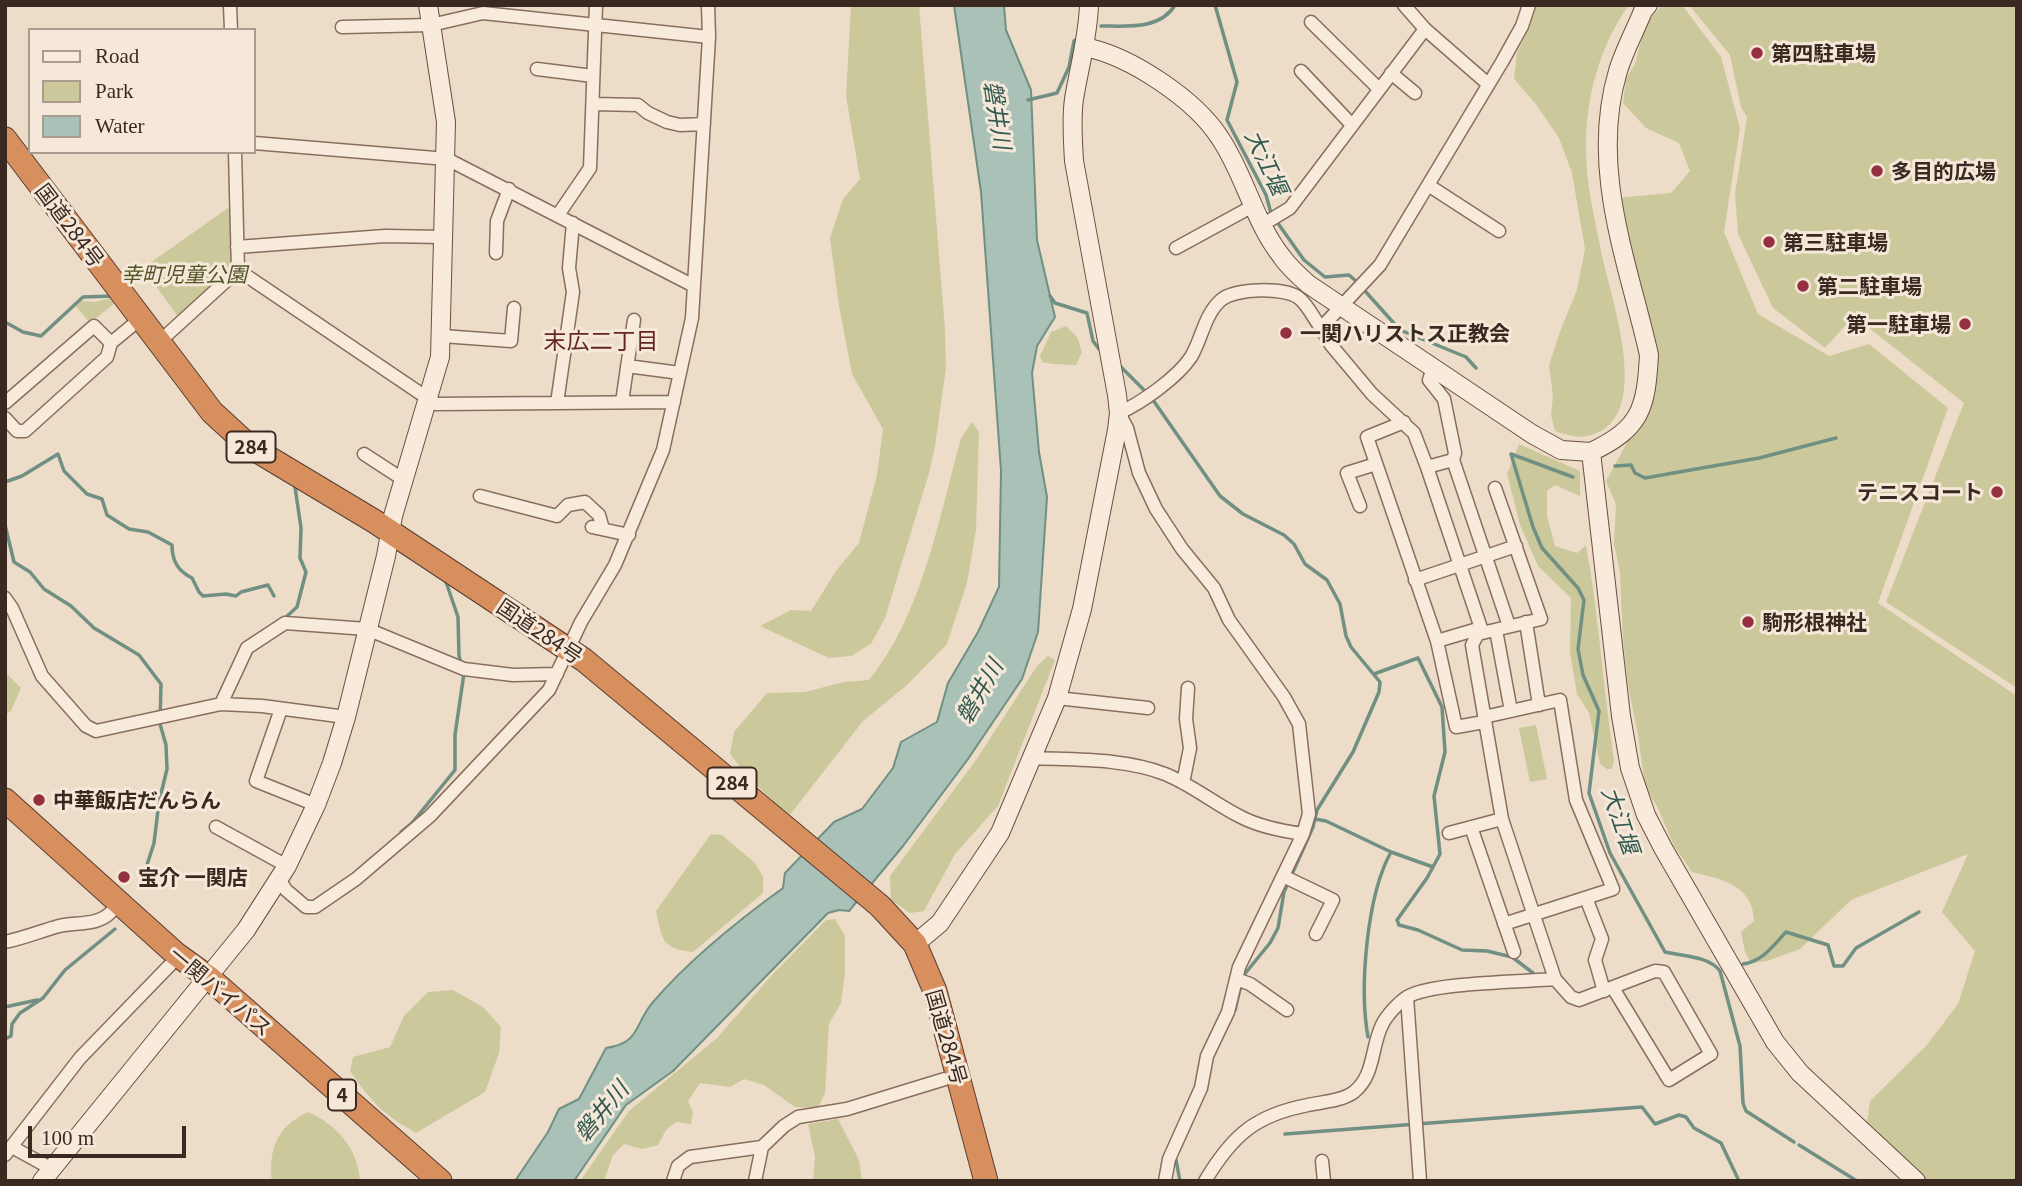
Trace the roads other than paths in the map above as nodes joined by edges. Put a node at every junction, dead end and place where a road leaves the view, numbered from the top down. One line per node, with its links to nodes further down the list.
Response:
1 (230, 5): 14 (street)
2 (428, 5): 11 (street)
3 (596, 5): 12 (street)
4 (708, 5): 16 (street)
5 (1089, 5): 17 (street)
6 (1404, 5): 15 (street)
7 (1529, 5): 22 (street)
8 (1648, 5): 64 (street)
9 (482, 9): 11 (street); 12 (street)
10 (1311, 22): 23 (street)
11 (431, 25): 13 (street); 31 (street)
12 (596, 26): 16 (street); 21 (street)
13 (342, 27)
14 (231, 28)
15 (1425, 29): 20 (street); 22 (street)
16 (709, 37): 26 (street)
17 (1085, 47): 34 (street); 61 (street)
18 (537, 69): 21 (street)
19 (1301, 71): 27 (street)
20 (1391, 73): 23 (street); 24 (street)
21 (593, 76): 25 (street)
22 (1488, 84): 32 (street)
23 (1379, 89): 27 (street)
24 (1415, 93)
25 (593, 104): 26 (street); 35 (street)
26 (704, 124): 44 (street)
27 (1352, 125): 37 (street)
28 (5, 139): 47 (highway, 国道284号 / 284)
29 (256, 143): 31 (street)
30 (235, 154): 40 (street)
31 (447, 159): 33 (street); 39 (street)
32 (1428, 185): 38 (street); 45 (street)
33 (509, 189): 35 (street); 42 (street)
34 (1253, 206): 37 (street); 41 (street)
35 (558, 215): 36 (street)
36 (573, 223): 44 (street); 60 (street)
37 (1262, 225): 45 (street)
38 (1499, 231)
39 (444, 237): 40 (street); 50 (street)
40 (237, 247): 43 (street)
41 (1176, 248)
42 (496, 253)
43 (238, 270): 52 (street); 56 (street)
44 (692, 285): 55 (street)
45 (1341, 307): 49 (street); 54 (street)
46 (514, 308): 50 (street)
47 (140, 319): 51 (street); 52 (highway, 国道284号 / 284)
48 (634, 320): 53 (street)
49 (1321, 328): 61 (street); 63 (street)
50 (442, 336): 56 (street)
51 (111, 343): 57 (street); 62 (street)
52 (158, 343): 73 (highway, 国道284号 / 284)
53 (627, 366): 55 (street); 58 (street)
54 (1433, 368): 64 (street); 66 (street)
55 (680, 373): 59 (street)
56 (429, 399): 60 (street); 69 (street)
57 (5, 402)
58 (622, 402): 59 (street); 60 (street)
59 (674, 402): 74 (street)
60 (557, 403)
61 (1119, 413): 88 (street); 105 (street)
62 (5, 418)
63 (1404, 422): 67 (street); 68 (street)
64 (1591, 452): 138 (street)
65 (364, 454): 69 (street)
66 (1453, 460): 68 (street); 76 (street)
67 (1376, 464): 72 (street); 78 (street)
68 (1427, 467): 77 (street)
69 (404, 480): 73 (street)
70 (1496, 488): 75 (street)
71 (480, 496): 74 (street)
72 (1360, 506)
73 (390, 532): 82 (street); 85 (highway, 国道284号 / 284)
74 (629, 535): 85 (street)
75 (1516, 546): 76 (street); 80 (street)
76 (1486, 556): 77 (street); 81 (street)
77 (1460, 565): 78 (street); 83 (street)
78 (1415, 580): 84 (street)
79 (5, 598): 89 (street)
80 (1526, 622): 81 (street); 90 (street)
81 (1503, 628): 83 (street); 93 (street)
82 (367, 629): 86 (street); 89 (street); 94 (street)
83 (1480, 631): 84 (street); 95 (street)
84 (1437, 641): 95 (street)
85 (577, 654): 86 (street); 114 (highway, 国道284号 / 284)
86 (557, 674): 106 (street)
87 (1188, 688): 97 (street)
88 (1057, 698): 91 (street); 96 (street)
89 (221, 704): 92 (street)
90 (1539, 705): 93 (street); 108 (street)
91 (1148, 708)
92 (281, 709): 94 (street); 99 (street)
93 (1511, 711): 95 (street)
94 (346, 718): 99 (street)
95 (1484, 720): 101 (street)
96 (1031, 758): 97 (street); 114 (street)
97 (1183, 783): 105 (street)
98 (5, 800): 119 (highway, 一関バイパス / 4)
99 (316, 805): 106 (street)
100 (5, 817): 109 (highway, 一関バイパス / 4)
101 (1502, 819): 103 (street); 110 (street)
102 (216, 827): 106 (street)
103 (1471, 827): 104 (street); 111 (street)
104 (1449, 833)
105 (1303, 834): 107 (street)
106 (283, 873): 119 (street)
107 (1283, 876): 112 (street); 117 (street)
108 (1586, 898): 110 (street); 120 (street)
109 (111, 912): 113 (street); 116 (highway, 一関バイパス / 4)
110 (1534, 916): 111 (street); 118 (street)
111 (1504, 924): 115 (street)
112 (1316, 934)
113 (5, 942)
114 (915, 944): 124 (highway, 国道284号 / 284)
115 (1514, 952)
116 (171, 964): 119 (highway, 一関バイパス / 4); 126 (street)
117 (1236, 979): 122 (street); 134 (street)
118 (1555, 979): 120 (street); 121 (street)
119 (204, 983): 123 (highway, 一関バイパス / 4); 128 (street)
120 (1609, 989): 120 (street)
121 (1407, 997): 135 (street); 137 (street)
122 (1287, 1010)
123 (239, 1013): 129 (highway, 一関バイパス / 4); 130 (highway, 一関バイパス / 4)
124 (958, 1075): 125 (street); 133 (highway, 国道284号 / 284)
125 (761, 1147): 131 (street); 132 (street)
126 (9, 1151): 128 (street)
127 (1322, 1161): 136 (street)
128 (47, 1175)
129 (418, 1181)
130 (440, 1181)
131 (673, 1181)
132 (755, 1181)
133 (986, 1181)
134 (1165, 1181)
135 (1205, 1181)
136 (1324, 1181)
137 (1420, 1181)
138 (1916, 1181)

